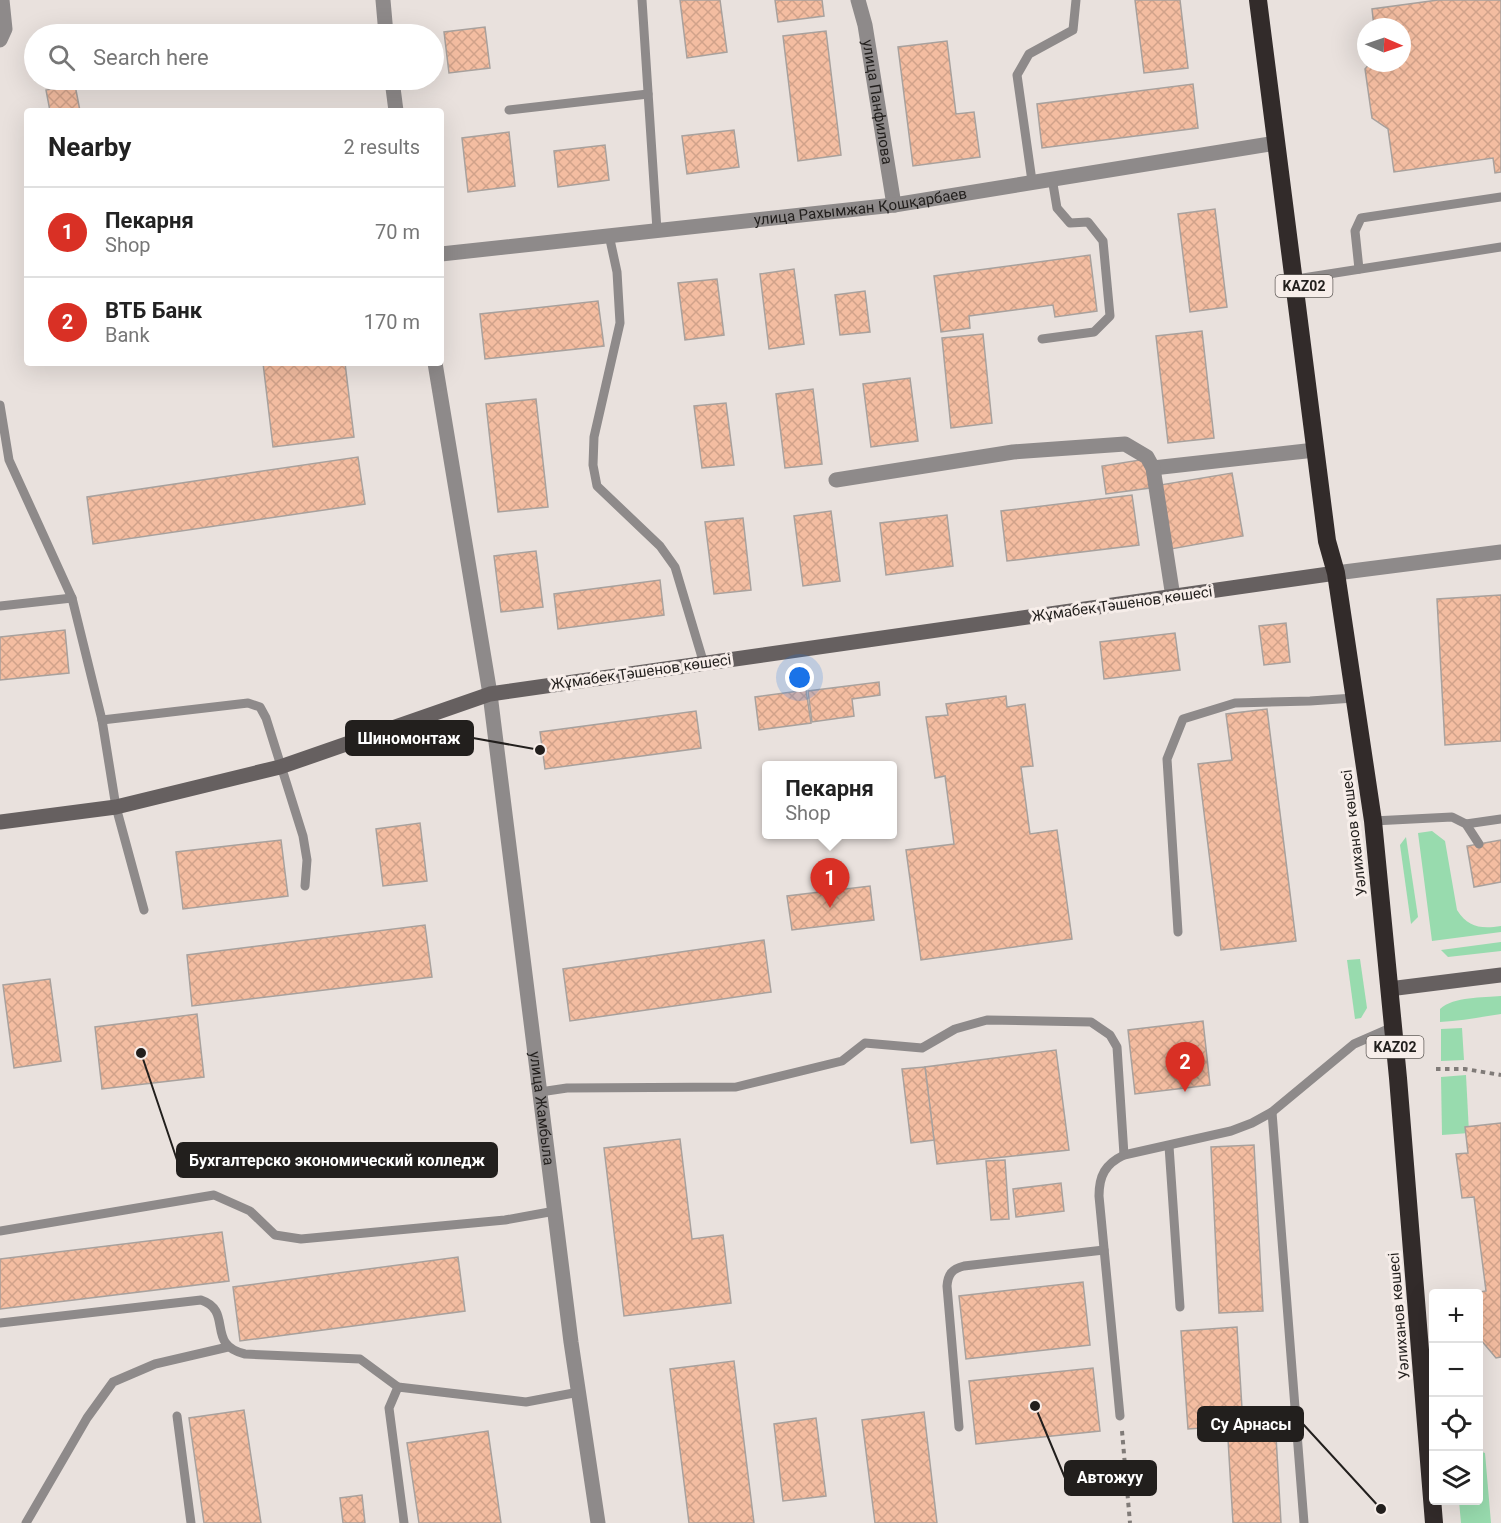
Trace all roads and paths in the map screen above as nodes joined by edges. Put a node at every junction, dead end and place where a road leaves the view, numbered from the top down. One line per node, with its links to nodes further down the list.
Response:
1 (2, 0): 9 (street)
2 (383, 0): 8 (street)
3 (642, 0): 11 (lane)
4 (858, 0): 18 (street, улица Панфилова)
5 (1076, 0): 16 (lane)
6 (1258, 0): 14 (highway, KАZ02)
7 (1268, 0): 24 (highway, KАZ02)
8 (385, 24)
9 (0, 40)
10 (393, 90): 12 (street)
11 (648, 94): 13 (lane); 19 (lane)
12 (396, 108)
13 (509, 110)
14 (1276, 143): 15 (street, улица Рахымжан Қошқарбаев); 28 (highway, Уәлиханов көшесі / KАZ02)
15 (1053, 178): 16 (street, улица Рахымжан Қошқарбаев); 25 (lane)
16 (1032, 181): 18 (street, улица Рахымжан Қошқарбаев)
17 (1501, 197): 23 (lane)
18 (894, 205): 19 (street, улица Рахымжан Қошқарбаев)
19 (657, 230): 20 (street, улица Рахымжан Қошқарбаев)
20 (609, 235): 22 (street, улица Рахымжан Қошқарбаев); 37 (lane)
21 (1501, 247): 23 (lane)
22 (444, 254)
23 (1359, 269): 24 (lane)
24 (1303, 278): 33 (highway, KАZ02)
25 (1042, 339)
26 (435, 366): 38 (street, улица Жамбыла)
27 (0, 405): 29 (lane)
28 (1315, 450): 30 (street); 33 (highway, Уәлиханов көшесі / KАZ02)
29 (5, 460): 34 (lane)
30 (1153, 468): 31 (street); 35 (street)
31 (836, 480)
32 (1501, 552): 33 (street)
33 (1336, 573): 35 (main road, Жұмабек Тәшенов көшесі); 39 (highway, Уәлиханов көшесі / KАZ02)
34 (72, 597): 36 (lane); 40 (lane)
35 (1173, 597): 37 (main road, Жұмабек Тәшенов көшесі)
36 (0, 606)
37 (704, 664): 38 (main road, Жұмабек Тәшенов көшесі)
38 (490, 694): 41 (main road, Жұмабек Тәшенов көшесі); 56 (street, улица Жамбыла)
39 (1354, 698): 44 (highway, Уәлиханов көшесі / KАZ02); 50 (lane)
40 (102, 720): 41 (lane); 42 (lane)
41 (280, 766): 42 (main road, Жұмабек Тәшенов көшесі); 48 (lane)
42 (117, 807): 45 (main road, Жұмабек Тәшенов көшесі); 49 (lane)
43 (1501, 819): 46 (lane)
44 (1373, 821): 46 (lane); 52 (highway, Уәлиханов көшесі / KАZ02)
45 (0, 822)
46 (1466, 824): 47 (lane)
47 (1479, 844)
48 (305, 886)
49 (144, 910)
50 (1178, 932)
51 (1501, 975): 52 (main road)
52 (1389, 989): 53 (highway, Уәлиханов көшесі / KАZ02)
53 (1393, 1027): 57 (lane); 77 (highway, Уәлиханов көшесі / KАZ02)
54 (1436, 1068): 55 (path)
55 (1501, 1075)
56 (540, 1092): 59 (lane); 60 (street, улица Жамбыла)
57 (1272, 1112): 58 (lane); 76 (lane)
58 (1169, 1146): 59 (lane); 63 (lane)
59 (1124, 1155): 62 (lane)
60 (555, 1210): 61 (lane); 67 (street, улица Жамбыла)
61 (0, 1231)
62 (1104, 1250): 69 (lane); 70 (lane)
63 (1180, 1307)
64 (0, 1323): 65 (lane)
65 (228, 1347): 66 (lane); 71 (lane)
66 (398, 1387): 67 (lane); 73 (lane)
67 (579, 1392): 74 (street, улица Жамбыла)
68 (177, 1416): 72 (lane)
69 (1120, 1416): 75 (path)
70 (959, 1427)
71 (26, 1523)
72 (192, 1523)
73 (404, 1523)
74 (598, 1523)
75 (1130, 1523)
76 (1304, 1523)
77 (1434, 1523)

